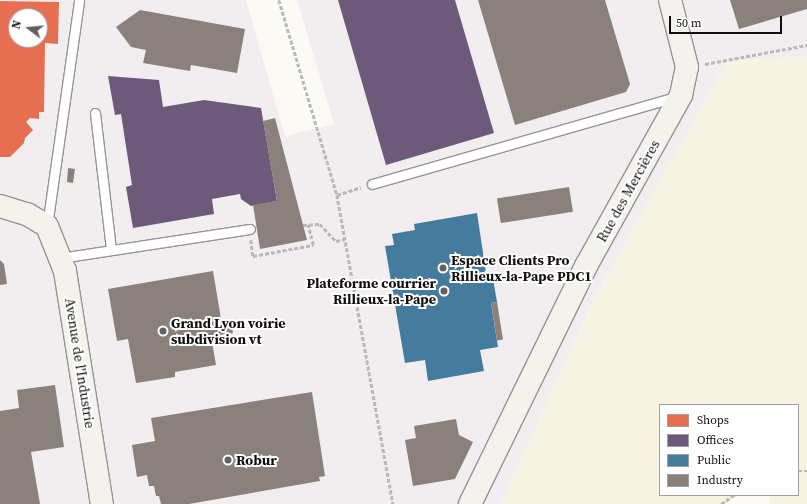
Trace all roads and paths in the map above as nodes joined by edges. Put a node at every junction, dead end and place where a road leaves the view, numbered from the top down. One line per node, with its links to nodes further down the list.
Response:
1 (79, 0): 13 (lane)
2 (278, 0): 9 (path)
3 (670, 0): 5 (street, Rue des Mercières)
4 (807, 45): 5 (path)
5 (687, 67): 6 (street, Rue des Mercières)
6 (681, 95): 8 (lane); 21 (street, Rue des Mercières)
7 (95, 113): 16 (lane)
8 (372, 184): 9 (path)
9 (337, 195): 15 (path)
10 (0, 206): 13 (street)
11 (304, 225): 12 (path)
12 (308, 225): 14 (path); 15 (path)
13 (47, 226): 17 (street, Avenue de l'Industrie)
14 (250, 229): 16 (lane)
15 (345, 239): 20 (path)
16 (110, 250): 17 (lane)
17 (60, 258): 19 (street, Avenue de l'Industrie)
18 (733, 496): 22 (path)
19 (102, 504)
20 (393, 504)
21 (470, 504)
22 (721, 504)

